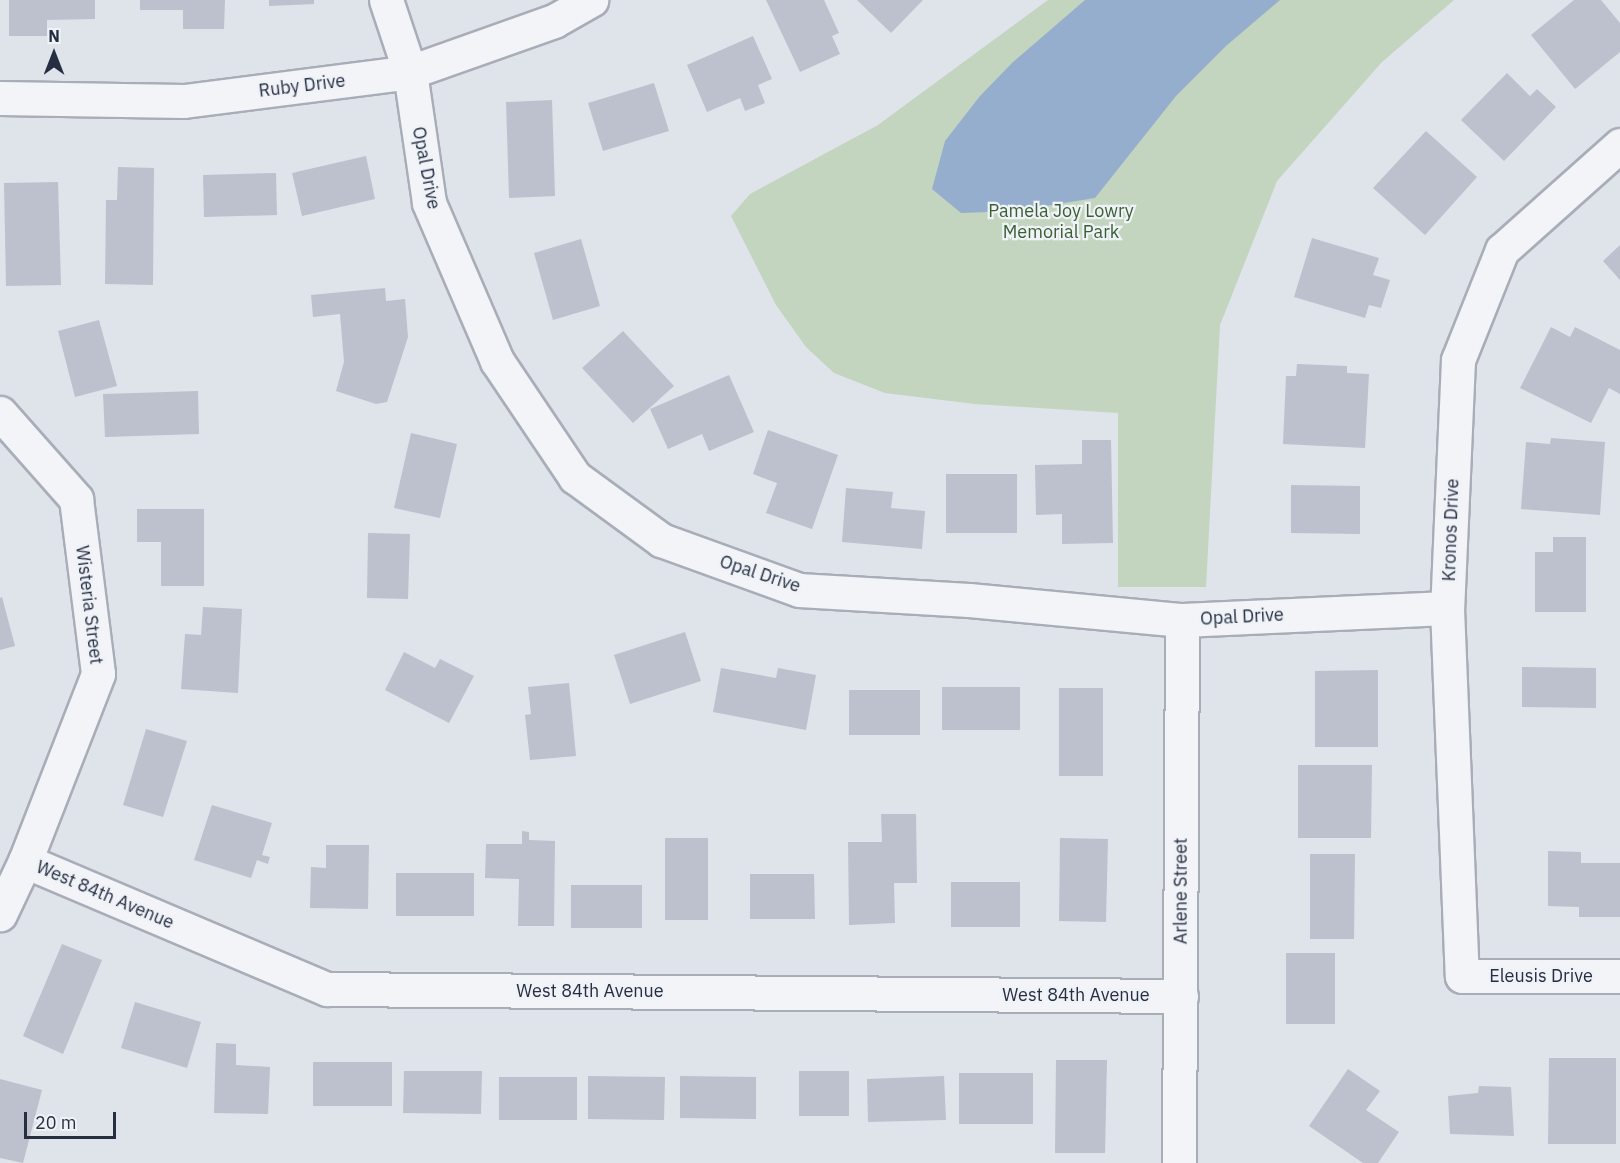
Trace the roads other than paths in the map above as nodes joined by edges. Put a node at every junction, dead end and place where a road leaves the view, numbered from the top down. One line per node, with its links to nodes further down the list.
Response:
1 (386, 0): 3 (street, Opal Drive)
2 (591, 0): 3 (street, Ruby Drive)
3 (410, 72): 4 (street, Ruby Drive); 8 (street, Opal Drive)
4 (0, 98)
5 (1620, 145): 7 (street, Kronos Drive)
6 (0, 413): 9 (street, Wisteria Street)
7 (1447, 608): 8 (street, Opal Drive); 11 (street, Kronos Drive)
8 (1182, 620): 13 (street, Arlene Street)
9 (26, 861): 10 (street, Wisteria Street); 13 (street, West 84th Avenue)
10 (0, 914)
11 (1462, 976): 12 (street, Eleusis Drive)
12 (1620, 976)
13 (1181, 996): 14 (street, Arlene Street)
14 (1179, 1163)

